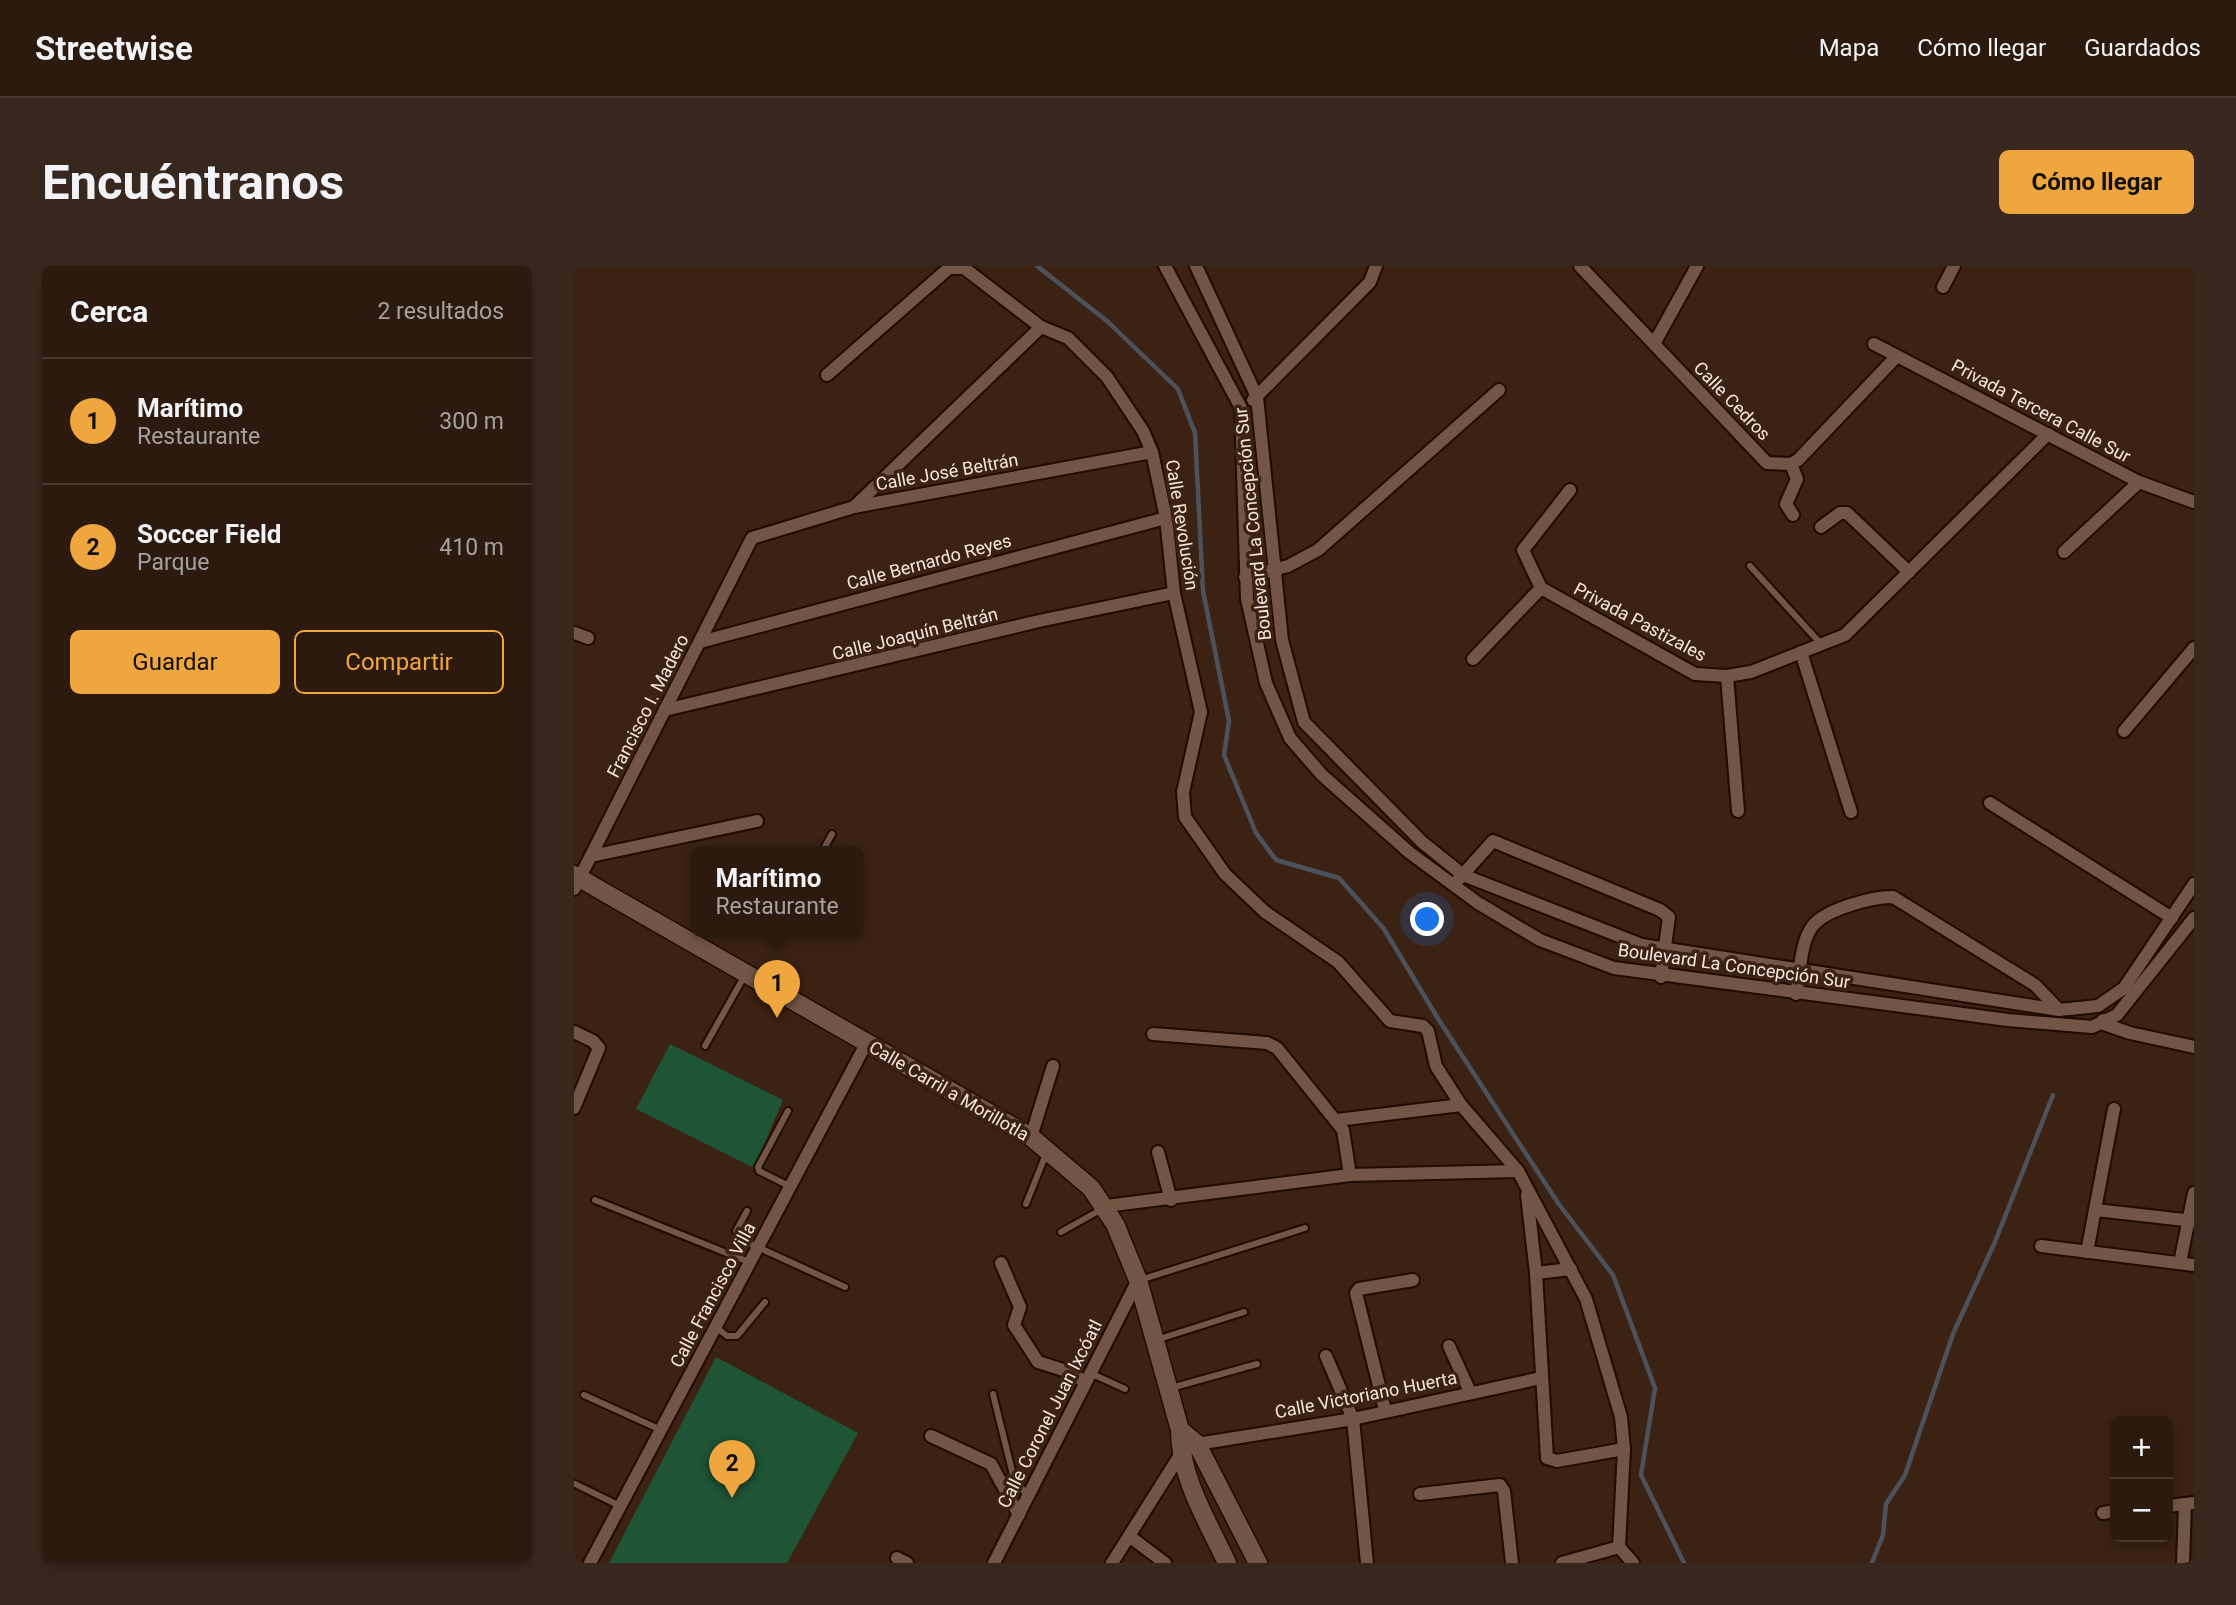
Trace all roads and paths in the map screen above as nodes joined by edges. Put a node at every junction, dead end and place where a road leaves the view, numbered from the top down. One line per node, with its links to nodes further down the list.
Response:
1 (1165, 266): 15 (street, Boulevard La Concepción Sur)
2 (1196, 266): 14 (street, Boulevard La Concepción Sur)
3 (1376, 266): 14 (street)
4 (1580, 266): 9 (street, Calle Cedros)
5 (1697, 266): 9 (street)
6 (1954, 266): 7 (street)
7 (1943, 287)
8 (1041, 327): 12 (street, Calle Revolución); 17 (street, Calle Revolución); 22 (street)
9 (1654, 344): 18 (street, Calle Cedros)
10 (1874, 344): 11 (street, Privada Tercera Calle Sur)
11 (1897, 356): 16 (street, Privada Tercera Calle Sur); 18 (street)
12 (827, 375)
13 (1499, 390): 29 (street)
14 (1257, 397): 15 (street); 29 (street, Boulevard La Concepción Sur)
15 (1241, 408): 31 (street, Boulevard La Concepción Sur)
16 (2048, 434): 19 (street, Privada Tercera Calle Sur); 30 (street, Privada Pastizales)
17 (1152, 452): 22 (street, Calle José Beltrán); 24 (street, Calle Revolución)
18 (1791, 464): 23 (street)
19 (2139, 482): 21 (street, Privada Tercera Calle Sur); 27 (street)
20 (1570, 490): 32 (street)
21 (2194, 502)
22 (855, 507): 26 (street, Calle José Beltrán)
23 (1793, 515)
24 (1166, 518): 33 (street, Calle Revolución); 36 (street, Calle Bernardo Reyes)
25 (1821, 527): 30 (street)
26 (752, 538): 36 (street, Francisco I. Madero)
27 (2064, 552)
28 (1750, 566): 37 (lane)
29 (1273, 571): 31 (street); 51 (street, Boulevard La Concepción Sur)
30 (1909, 572): 37 (street, Privada Pastizales)
31 (1245, 577): 54 (street, Boulevard La Concepción Sur)
32 (1541, 588): 40 (street); 41 (street, Privada Pastizales)
33 (1174, 593): 42 (street, Calle Joaquín Beltrán); 72 (street, Calle Revolución)
34 (574, 633): 35 (street)
35 (587, 639)
36 (700, 642): 42 (street, Francisco I. Madero)
37 (1821, 644): 39 (street, Privada Pastizales)
38 (2194, 648): 43 (street)
39 (1801, 652): 41 (street, Privada Pastizales); 46 (street)
40 (1473, 659)
41 (1727, 676): 45 (street)
42 (665, 710): 50 (street, Francisco I. Madero)
43 (2124, 731)
44 (1990, 803): 56 (street)
45 (1738, 811)
46 (1852, 812)
47 (757, 821): 50 (street)
48 (832, 834): 49 (lane)
49 (825, 846)
50 (591, 856): 52 (street, Francisco I. Madero)
51 (1463, 875): 54 (street); 58 (street, Boulevard La Concepción Sur); 58 (street)
52 (576, 881): 60 (street, Calle Carril a Morillotla)
53 (2194, 884): 55 (street)
54 (1454, 886): 61 (street, Boulevard La Concepción Sur)
55 (2190, 900): 56 (street)
56 (2172, 918): 63 (street)
57 (2194, 918): 65 (street)
58 (1665, 950): 59 (street, Boulevard La Concepción Sur); 61 (street)
59 (1801, 968): 62 (street); 64 (street, Boulevard La Concepción Sur); 64 (street)
60 (746, 974): 68 (street, Calle Carril a Morillotla); 69 (lane)
61 (1661, 977): 62 (street, Boulevard La Concepción Sur)
62 (1796, 994): 65 (street, Boulevard La Concepción Sur)
63 (2098, 1006): 64 (street, Boulevard La Concepción Sur); 65 (street)
64 (2059, 1010)
65 (2104, 1024): 70 (street, Boulevard La Concepción Sur)
66 (574, 1032): 73 (street)
67 (1153, 1034): 76 (street)
68 (866, 1044): 77 (street, Calle Carril a Morillotla); 82 (street, Calle Francisco Villa)
69 (705, 1046)
70 (2194, 1047)
71 (1053, 1066): 77 (street)
72 (1461, 1105): 76 (street); 80 (street)
73 (574, 1108)
74 (2114, 1109): 89 (street)
75 (788, 1111): 82 (lane)
76 (1337, 1120): 81 (street)
77 (1031, 1137): 78 (street, Calle Carril a Morillotla)
78 (1048, 1150): 87 (lane); 88 (street, Calle Carril a Morillotla)
79 (1158, 1152): 86 (street)
80 (1518, 1171): 81 (street); 83 (street)
81 (1350, 1175): 86 (street)
82 (791, 1186): 95 (street, Calle Francisco Villa)
83 (1526, 1187): 101 (street); 102 (street)
84 (2194, 1193): 91 (street)
85 (595, 1200): 97 (lane)
86 (1171, 1200): 88 (street)
87 (1026, 1204)
88 (1105, 1206): 93 (lane); 103 (street, Calle Carril a Morillotla)
89 (2096, 1210): 91 (street); 96 (street)
90 (747, 1211): 95 (lane)
91 (2191, 1220): 99 (street)
92 (1305, 1228): 103 (lane)
93 (1061, 1232)
94 (2041, 1246): 96 (street)
95 (758, 1247): 97 (street, Calle Francisco Villa); 105 (lane)
96 (2087, 1252): 99 (street)
97 (750, 1262): 108 (street, Calle Francisco Villa)
98 (1001, 1263): 113 (street)
99 (2180, 1263): 100 (street)
100 (2194, 1265)
101 (1571, 1269): 102 (street); 126 (street)
102 (1536, 1273): 114 (street)
103 (1138, 1280): 109 (street, Calle Carril a Morillotla); 113 (street, Calle Coronel Juan Ixcóatl)
104 (1413, 1280): 120 (street)
105 (845, 1287)
106 (765, 1302): 108 (lane)
107 (1244, 1312): 109 (lane)
108 (716, 1327): 122 (street, Calle Francisco Villa)
109 (1155, 1340): 116 (street, Calle Carril a Morillotla)
110 (1449, 1346): 117 (street)
111 (1326, 1356): 121 (street)
112 (1257, 1364): 116 (lane)
113 (1088, 1378): 115 (lane); 130 (street, Calle Coronel Juan Ixcóatl)
114 (1541, 1378): 117 (street, Calle Victoriano Huerta); 126 (street)
115 (1125, 1389)
116 (1170, 1389): 123 (street, Calle Carril a Morillotla)
117 (1470, 1392): 120 (street, Calle Victoriano Huerta)
118 (993, 1394): 130 (lane)
119 (584, 1395): 122 (lane)
120 (1385, 1410): 121 (street, Calle Victoriano Huerta)
121 (1353, 1419): 125 (street, Calle Victoriano Huerta); 142 (street)
122 (661, 1430): 132 (street, Calle Francisco Villa)
123 (1180, 1430): 125 (street); 127 (street, Calle Carril a Morillotla)
124 (931, 1436): 133 (street)
125 (1198, 1444): 127 (street); 141 (street)
126 (1624, 1449): 135 (street)
127 (1180, 1455): 134 (street); 140 (street, Calle Carril a Morillotla)
128 (575, 1484): 132 (lane)
129 (1420, 1494): 143 (street)
130 (1027, 1496): 133 (street, Calle Coronel Juan Ixcóatl)
131 (2190, 1504): 146 (street)
132 (620, 1506): 136 (street, Calle Francisco Villa)
133 (1019, 1515): 137 (street, Calle Coronel Juan Ixcóatl)
134 (1129, 1536): 138 (street); 139 (street)
135 (1619, 1547): 144 (street); 145 (street)
136 (590, 1563)
137 (994, 1563)
138 (1112, 1563)
139 (1165, 1563)
140 (1227, 1563)
141 (1258, 1563)
142 (1367, 1563)
143 (1512, 1563)
144 (1562, 1563)
145 (1633, 1563)
146 (2183, 1563)

